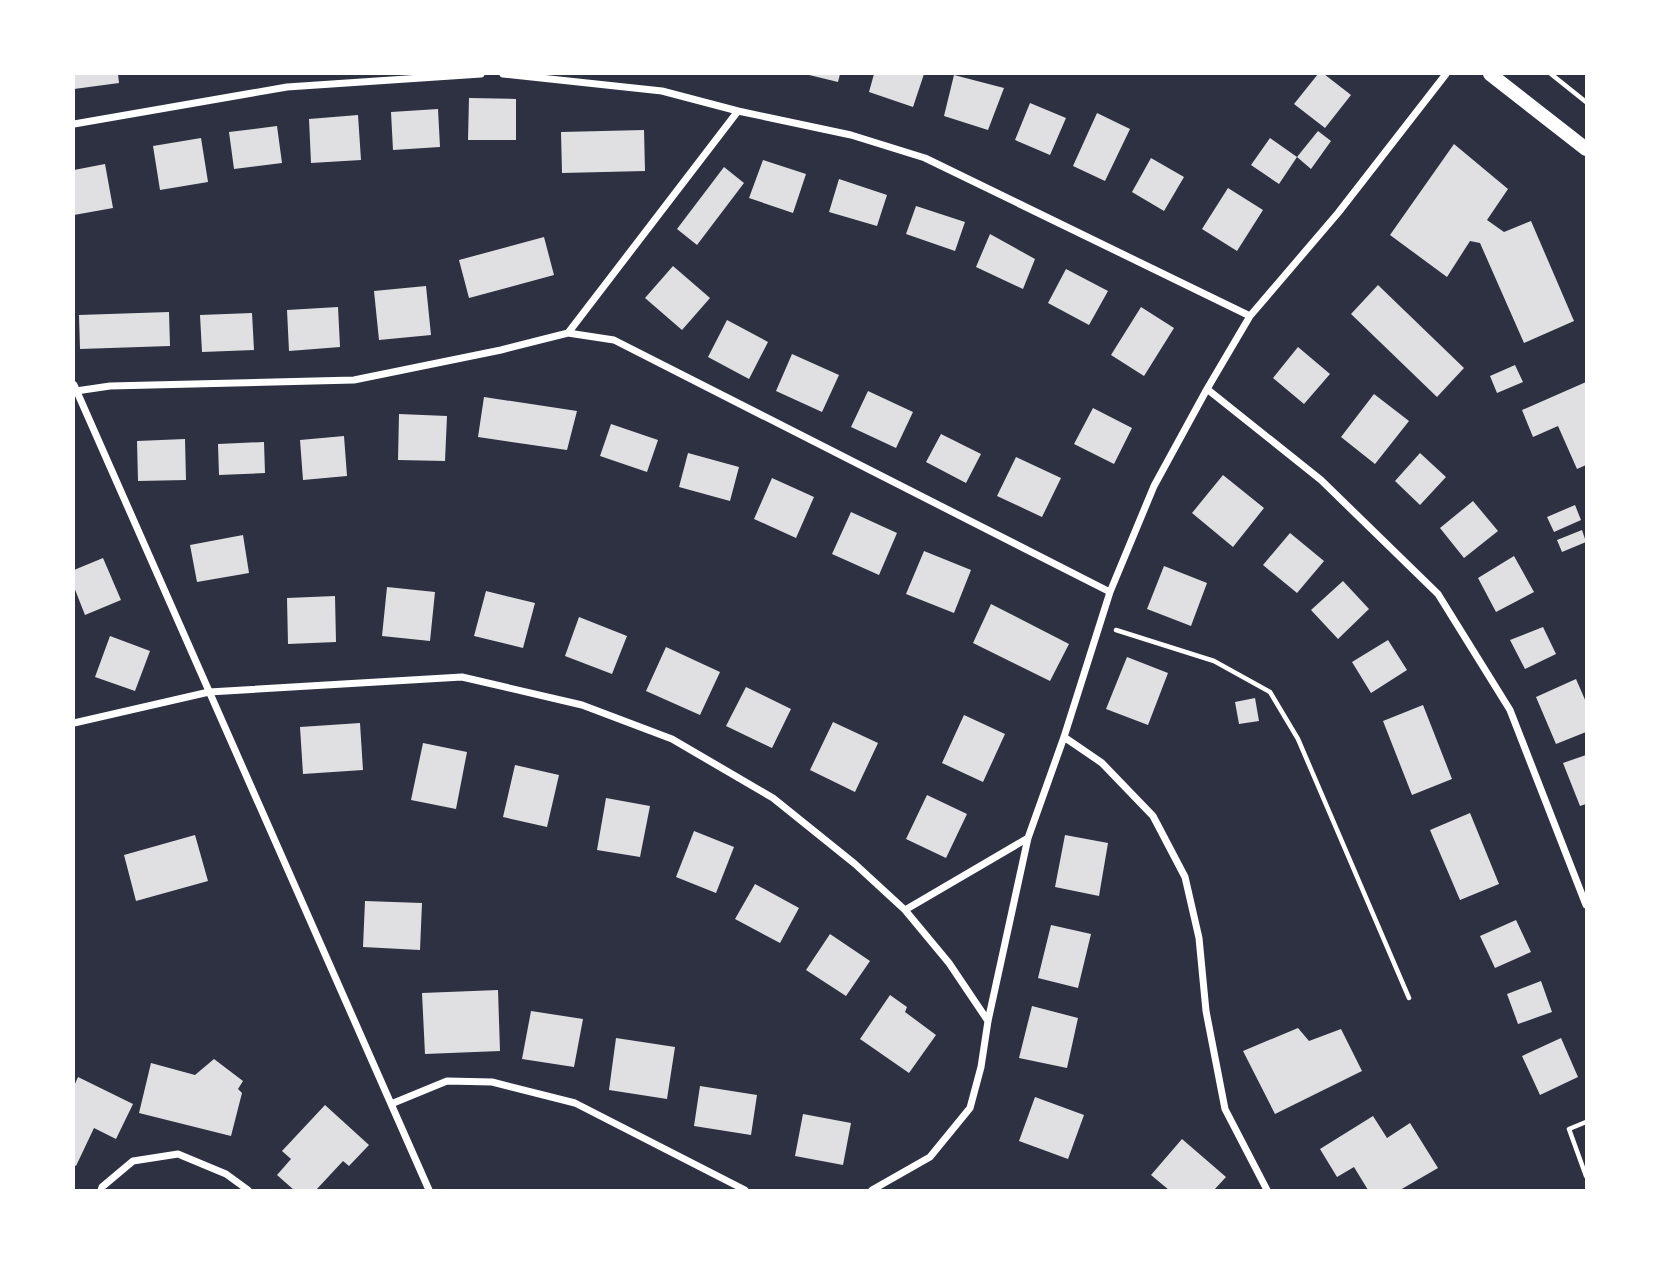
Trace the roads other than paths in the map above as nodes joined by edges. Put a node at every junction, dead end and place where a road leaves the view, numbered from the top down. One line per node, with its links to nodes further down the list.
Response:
1 (481, 74): 6 (street)
2 (503, 74): 5 (street)
3 (1446, 74): 8 (street)
4 (1490, 74): 7 (main road)
5 (738, 111): 8 (street); 9 (street)
6 (74, 124)
7 (1587, 149)
8 (1250, 316): 11 (street)
9 (568, 333): 10 (street); 12 (street)
10 (75, 388): 13 (street)
11 (1206, 389): 12 (street); 17 (street)
12 (1111, 592): 15 (street)
13 (209, 692): 14 (street); 18 (street); 20 (street)
14 (74, 723)
15 (1064, 737): 16 (street); 26 (street)
16 (1028, 838): 18 (street); 19 (street)
17 (1587, 905)
18 (905, 910): 19 (street)
19 (988, 1021): 25 (street)
20 (391, 1104): 23 (street); 24 (street)
21 (101, 1191): 22 (street)
22 (248, 1191)
23 (429, 1191)
24 (745, 1191)
25 (873, 1191)
26 (1267, 1191)

